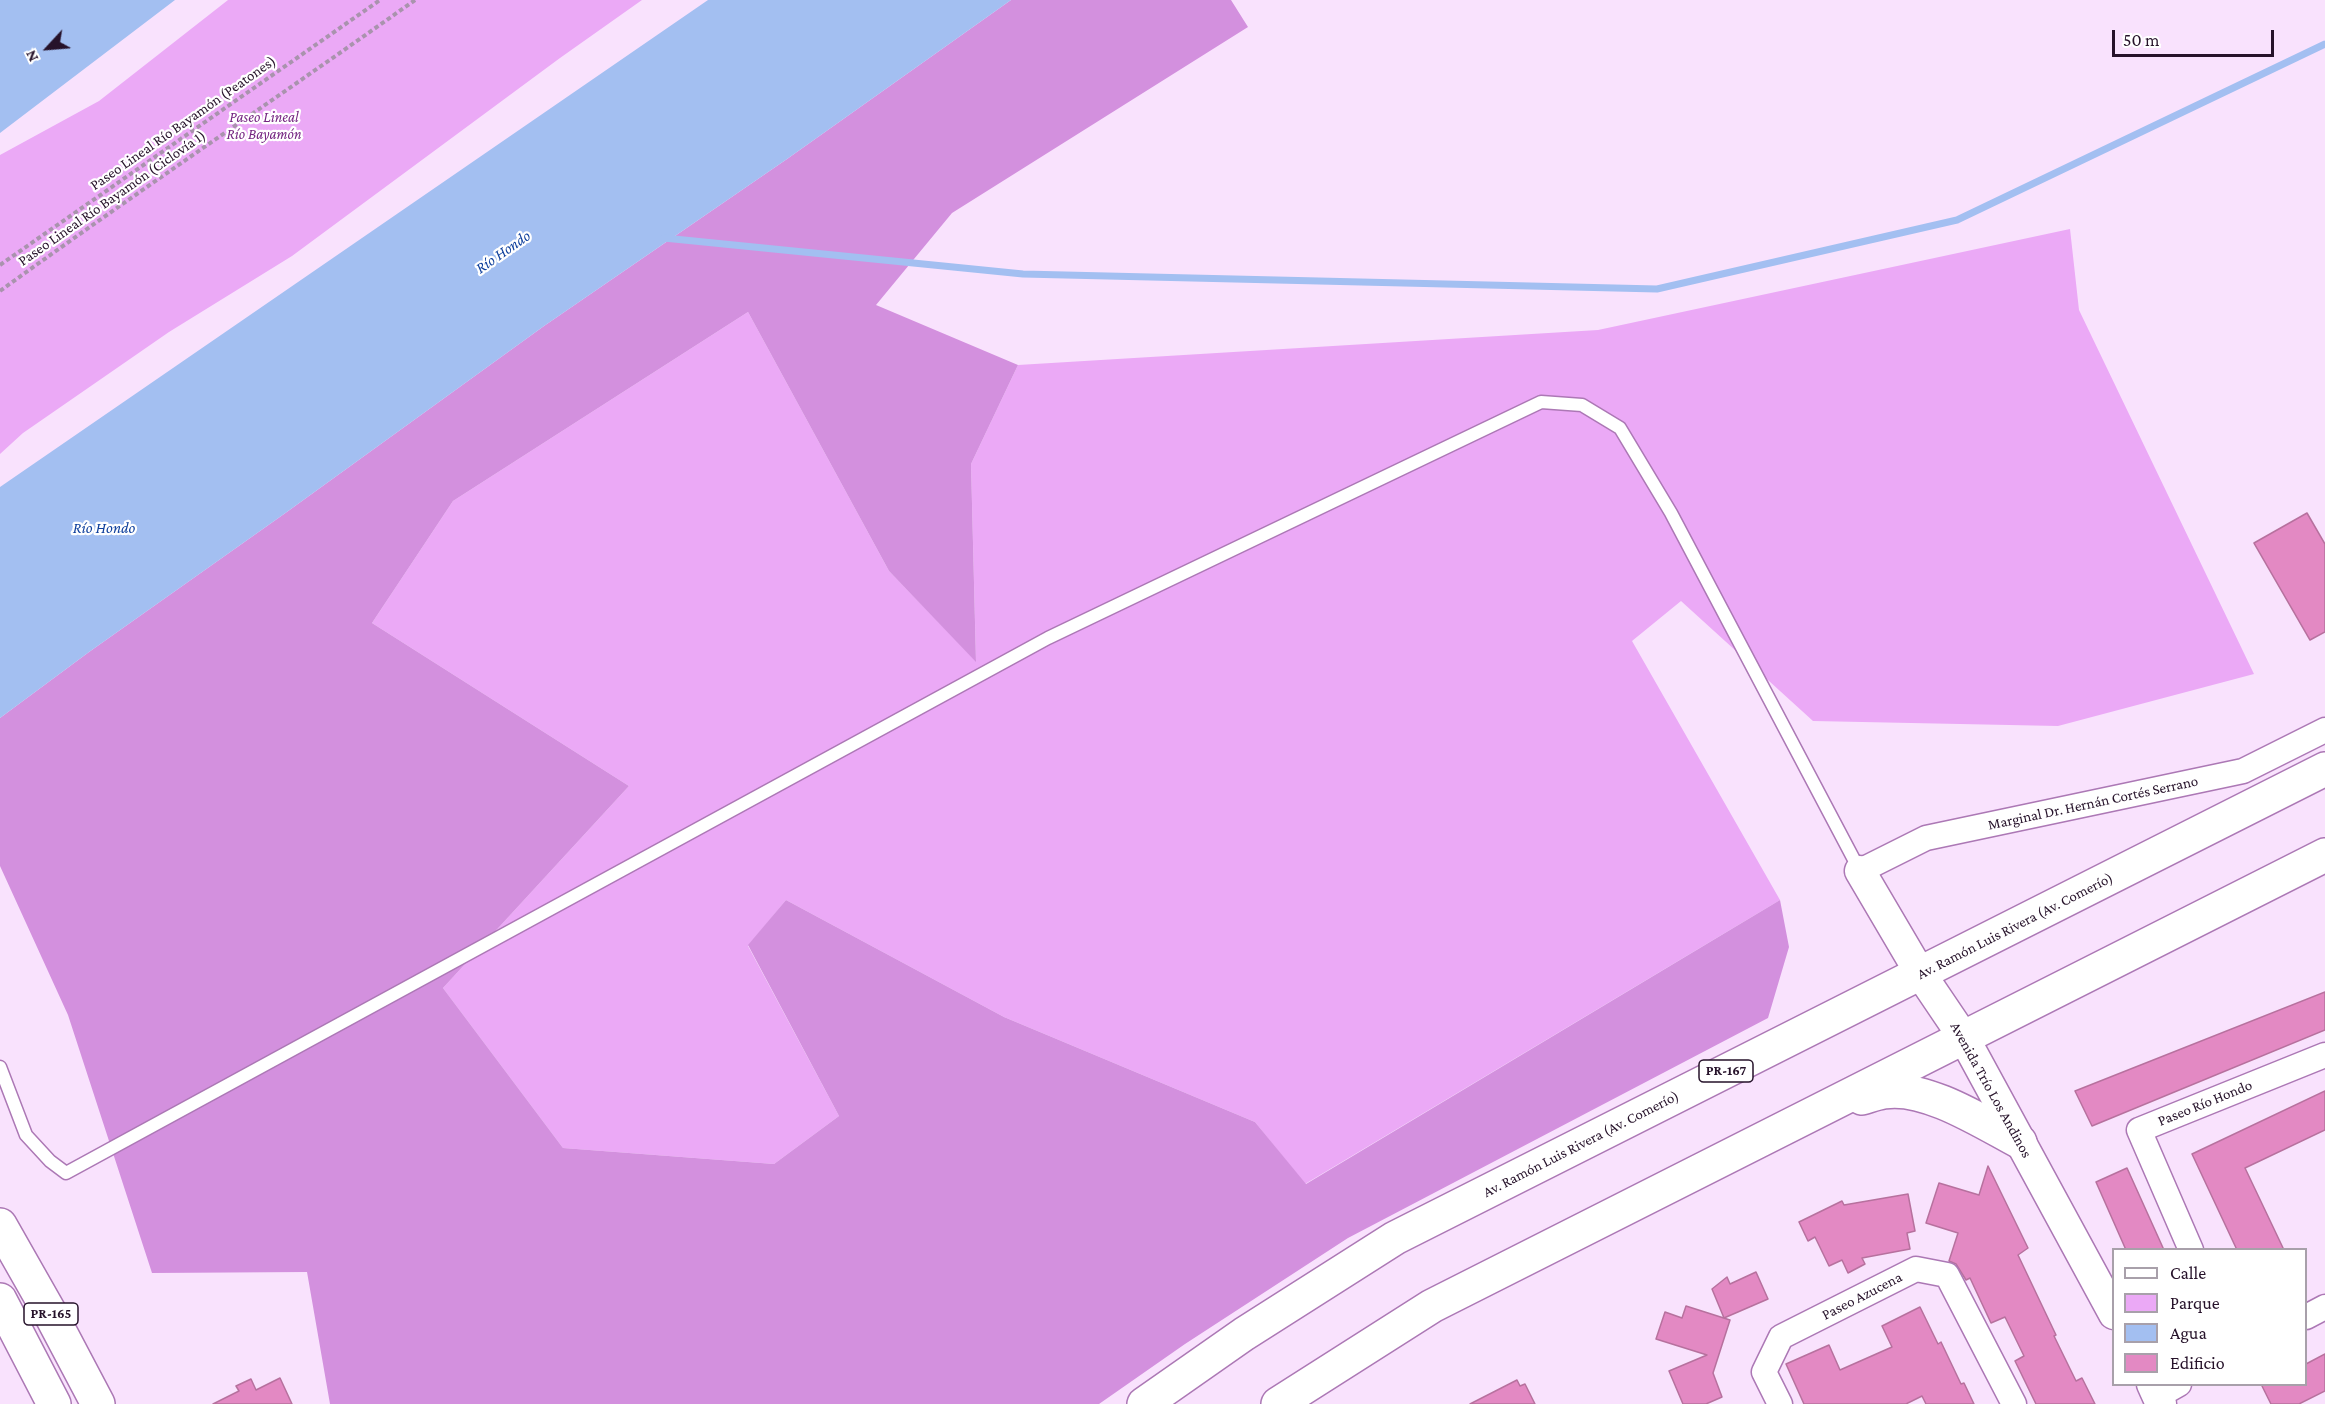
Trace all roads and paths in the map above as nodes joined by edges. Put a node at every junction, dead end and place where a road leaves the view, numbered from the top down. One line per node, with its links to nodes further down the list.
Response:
1 (380, 0): 3 (path, Paseo Lineal Río Bayamón (Peatones))
2 (415, 0): 4 (path, Paseo Lineal Río Bayamón (Ciclovía 1))
3 (0, 265)
4 (0, 291)
5 (2325, 730): 8 (street, Marginal Dr. Hernán Cortés Serrano)
6 (2325, 769): 9 (main road, Av. Ramón Luis Rivera (Av. Comerío) / PR-167)
7 (2325, 855): 10 (main road)
8 (1860, 871): 9 (street, Avenida Trío Los Andinos); 12 (lane)
9 (1920, 974): 10 (street, Avenida Trío Los Andinos); 23 (main road, Av. Ramón Luis Rivera (Av. Comerío) / PR-167)
10 (1964, 1038): 13 (main road); 14 (street, Avenida Trío Los Andinos)
11 (2325, 1055): 16 (street, Paseo Río Hondo)
12 (0, 1067)
13 (1817, 1112): 14 (main road); 24 (main road)
14 (2020, 1142): 19 (street, Avenida Trío Los Andinos)
15 (0, 1225): 22 (main road, PR-165)
16 (2190, 1248)
17 (0, 1300): 21 (main road, PR-165)
18 (2325, 1307): 20 (street)
19 (2112, 1310)
20 (2307, 1316)
21 (54, 1404)
22 (98, 1404)
23 (1144, 1404)
24 (1278, 1404)
25 (1780, 1404): 26 (street, Paseo Azucena)
26 (2014, 1404)

